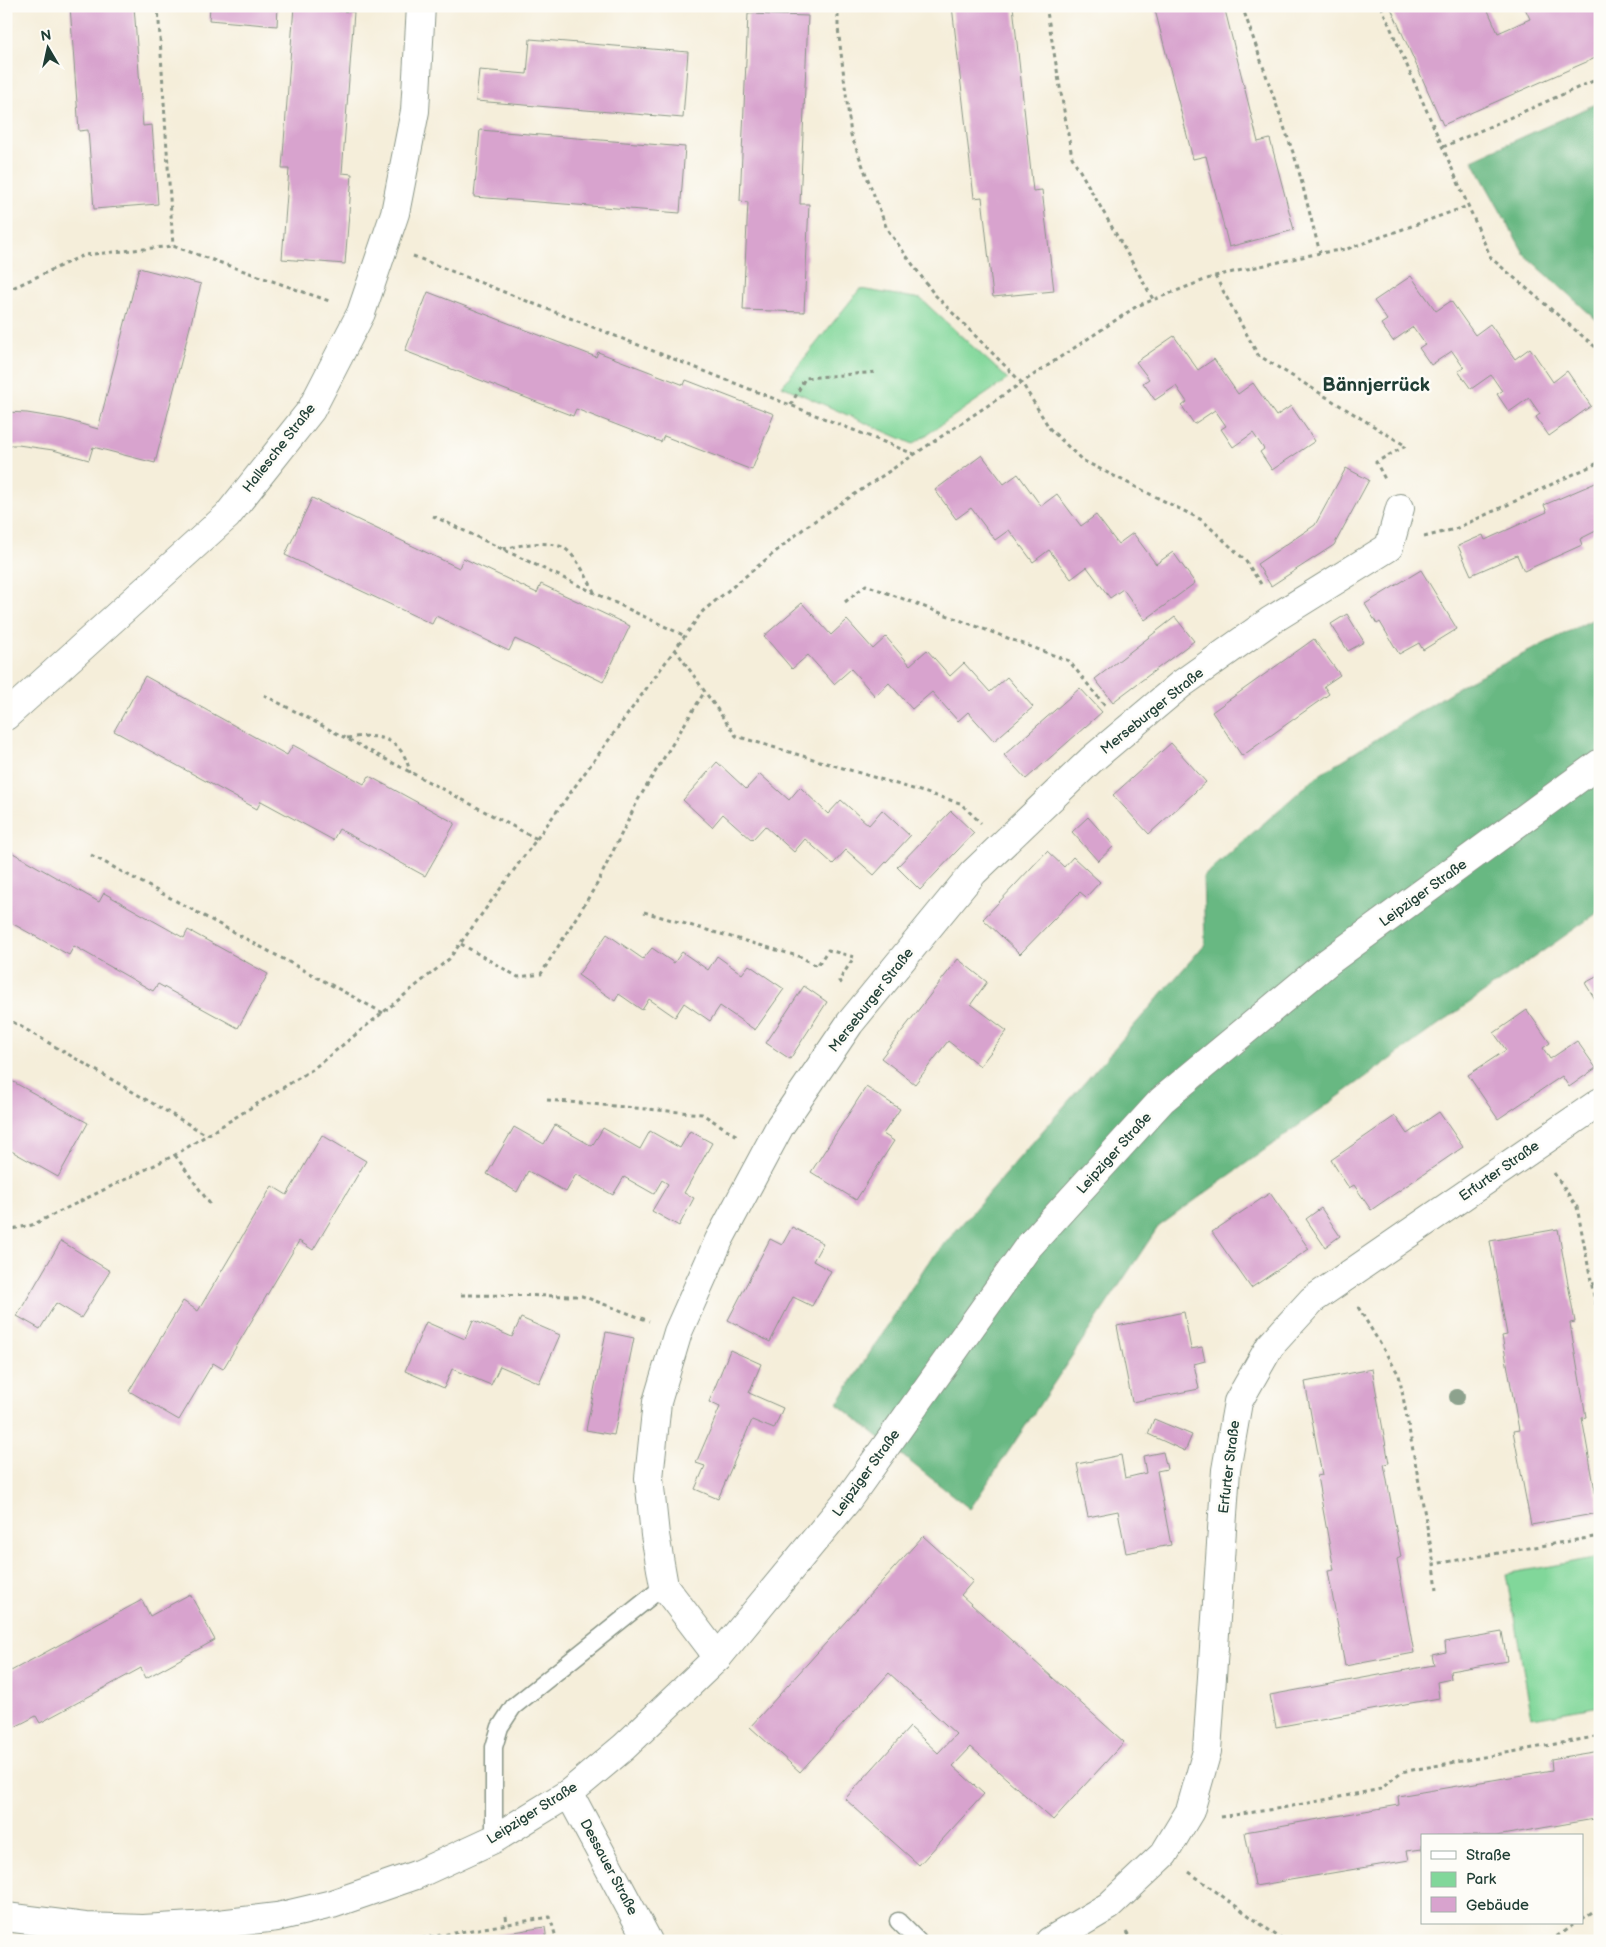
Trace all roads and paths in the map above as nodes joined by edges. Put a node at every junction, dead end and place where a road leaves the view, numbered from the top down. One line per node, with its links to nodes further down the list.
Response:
1 (158, 6): 11 (path)
2 (421, 6): 10 (street, Hallesche Straße)
3 (838, 6): 20 (path)
4 (1046, 6): 16 (path)
5 (1242, 6): 12 (path)
6 (1381, 6): 8 (path)
7 (1600, 78): 8 (path)
8 (1443, 147): 9 (path)
9 (1468, 206): 12 (path); 18 (path)
10 (385, 245): 17 (street, Hallesche Straße); 21 (path)
11 (174, 246): 15 (path); 17 (path)
12 (1320, 252): 13 (path)
13 (1216, 276): 16 (path); 23 (path)
14 (6, 281): 15 (path)
15 (7, 291)
16 (1153, 299): 20 (path)
17 (361, 313): 37 (street, Hallesche Straße)
18 (1600, 351)
19 (878, 372): 21 (path)
20 (1022, 383): 22 (path); 29 (path)
21 (791, 405): 22 (path)
22 (914, 454): 32 (path)
23 (1376, 462)
24 (1600, 462): 27 (path)
25 (1400, 508): 27 (street)
26 (432, 516): 28 (path)
27 (1389, 547): 65 (street, Merseburger Straße)
28 (503, 549): 30 (path); 30 (path)
29 (1266, 592)
30 (594, 593): 32 (path)
31 (845, 602): 36 (path)
32 (685, 636): 33 (path)
33 (675, 649): 34 (path); 42 (path)
34 (705, 691): 41 (path); 45 (path)
35 (264, 695): 38 (path)
36 (1107, 707)
37 (6, 716)
38 (346, 739): 40 (path); 40 (path)
39 (1600, 763): 67 (street, Leipziger Straße)
40 (410, 773): 42 (path)
41 (988, 830)
42 (537, 839): 45 (path)
43 (91, 855): 47 (path)
44 (644, 912): 46 (path)
45 (461, 944): 47 (path)
46 (839, 981)
47 (383, 1013): 51 (path)
48 (6, 1018): 51 (path)
49 (548, 1100): 52 (path)
50 (1600, 1102): 53 (street, Erfurter Straße)
51 (207, 1135): 54 (path)
52 (741, 1138)
53 (1535, 1146): 57 (street, Erfurter Straße); 59 (path)
54 (175, 1156): 55 (path); 56 (path)
55 (210, 1204)
56 (6, 1230)
57 (1342, 1280): 64 (path); 70 (street, Erfurter Straße)
58 (1600, 1283): 59 (path)
59 (1592, 1284): 62 (path)
60 (461, 1295): 61 (path)
61 (647, 1320)
62 (1600, 1328)
63 (1600, 1536): 64 (path)
64 (1434, 1564): 66 (path)
65 (664, 1586): 67 (street, Merseburger Straße); 71 (lane)
66 (1437, 1590)
67 (718, 1657): 69 (street, Leipziger Straße)
68 (1600, 1736): 70 (path)
69 (569, 1793): 71 (street, Leipziger Straße); 82 (street, Dessauer Straße)
70 (1190, 1811): 72 (street, Erfurter Straße)
71 (494, 1839): 75 (street, Leipziger Straße)
72 (1164, 1854): 84 (street, Erfurter Straße); 85 (path)
73 (1600, 1907): 76 (path)
74 (506, 1916): 78 (path)
75 (6, 1917)
76 (1584, 1918)
77 (898, 1921): 83 (lane)
78 (507, 1924): 80 (path); 81 (path)
79 (1575, 1924): 86 (path)
80 (406, 1941)
81 (557, 1941)
82 (648, 1941)
83 (918, 1941)
84 (1050, 1941)
85 (1284, 1941)
86 (1550, 1941)

